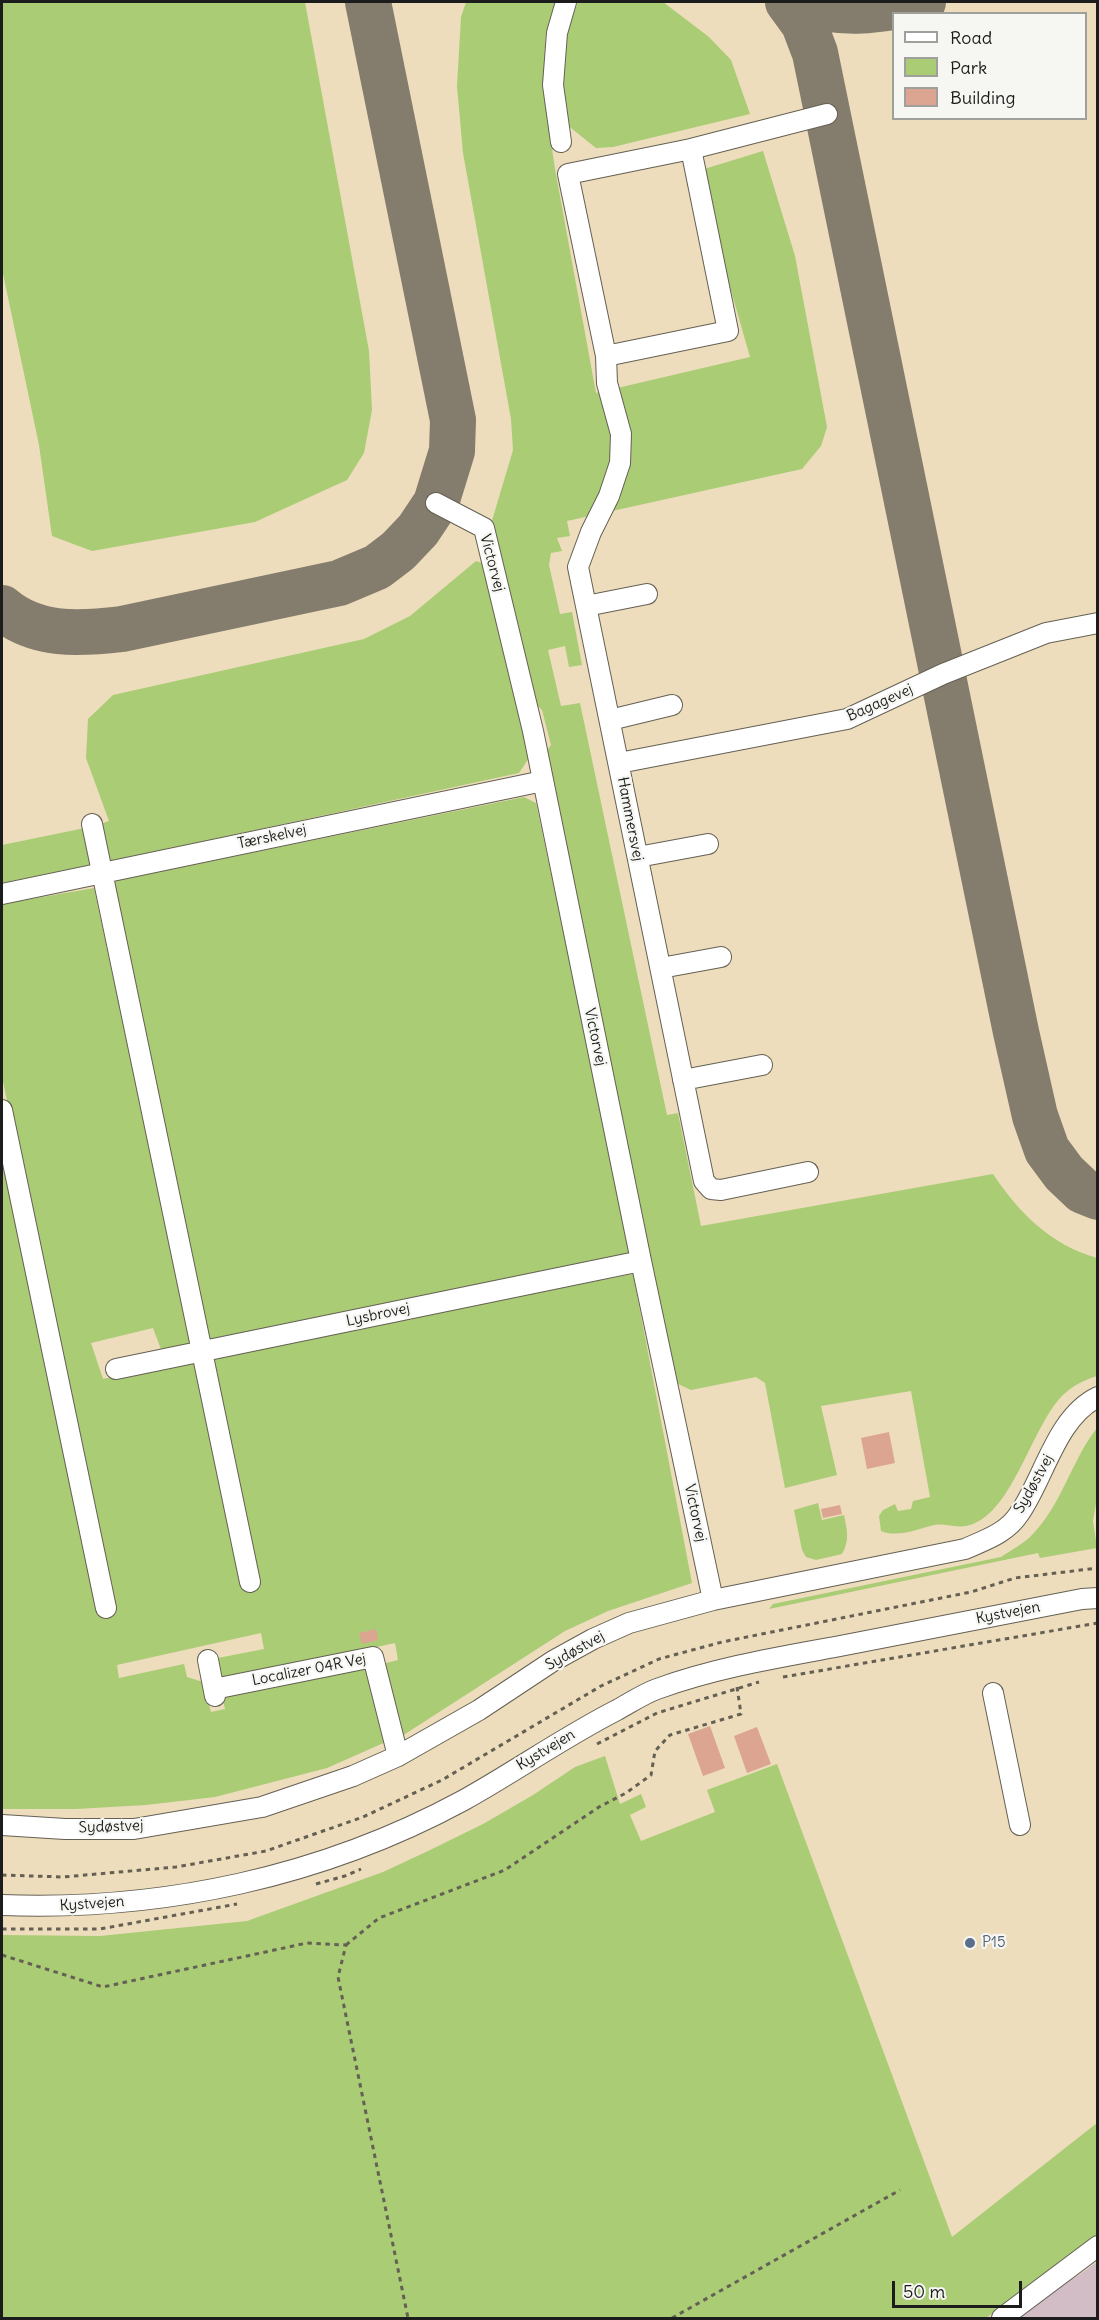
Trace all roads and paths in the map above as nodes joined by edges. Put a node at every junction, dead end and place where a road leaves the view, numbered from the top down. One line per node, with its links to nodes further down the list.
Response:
1 (566, 2): 3 (street)
2 (827, 114): 4 (street)
3 (561, 142)
4 (691, 149): 5 (street); 5 (street, Hammersvej)
5 (606, 356): 8 (street, Hammersvej)
6 (436, 503): 13 (street, Victorvej)
7 (647, 594): 8 (street)
8 (586, 606): 11 (street, Hammersvej)
9 (1098, 623): 12 (street, Bagagevej)
10 (672, 705): 11 (street)
11 (610, 720): 12 (street, Hammersvej)
12 (619, 763): 16 (street, Hammersvej)
13 (543, 781): 17 (street, Tærskelvej); 25 (street, Victorvej)
14 (92, 824): 17 (street)
15 (708, 844): 16 (street)
16 (638, 857): 20 (street, Hammersvej)
17 (101, 873): 18 (street, Tærskelvej); 26 (street)
18 (2, 894)
19 (721, 957): 20 (street)
20 (661, 968): 22 (street, Hammersvej)
21 (762, 1065): 22 (street)
22 (683, 1080): 24 (street, Hammersvej)
23 (2, 1110): 32 (street)
24 (808, 1172)
25 (641, 1261): 26 (street, Lysbrovej); 31 (street, Victorvej)
26 (201, 1352): 27 (street, Lysbrovej); 29 (street)
27 (116, 1370)
28 (1098, 1396): 31 (street, Sydøstvej)
29 (250, 1582)
30 (1098, 1598): 35 (street, Kystvejen)
31 (713, 1600): 41 (street, Sydøstvej)
32 (106, 1608)
33 (1098, 1623): 36 (path)
34 (207, 1660): 41 (street, Localizer 04R Vej)
35 (734, 1666): 38 (path); 47 (street, Kystvejen)
36 (775, 1678)
37 (764, 1680): 38 (path)
38 (737, 1688): 40 (path); 49 (path)
39 (993, 1693): 43 (street)
40 (588, 1749)
41 (398, 1756): 42 (street, Sydøstvej)
42 (2, 1825)
43 (1020, 1825)
44 (367, 1866): 45 (path)
45 (312, 1885)
46 (244, 1903): 48 (path)
47 (2, 1905)
48 (2, 1929)
49 (346, 1945): 50 (path); 53 (path)
50 (2, 1955)
51 (900, 2190): 54 (path)
52 (1098, 2246): 55 (street)
53 (408, 2319)
54 (672, 2319)
55 (1002, 2319)

